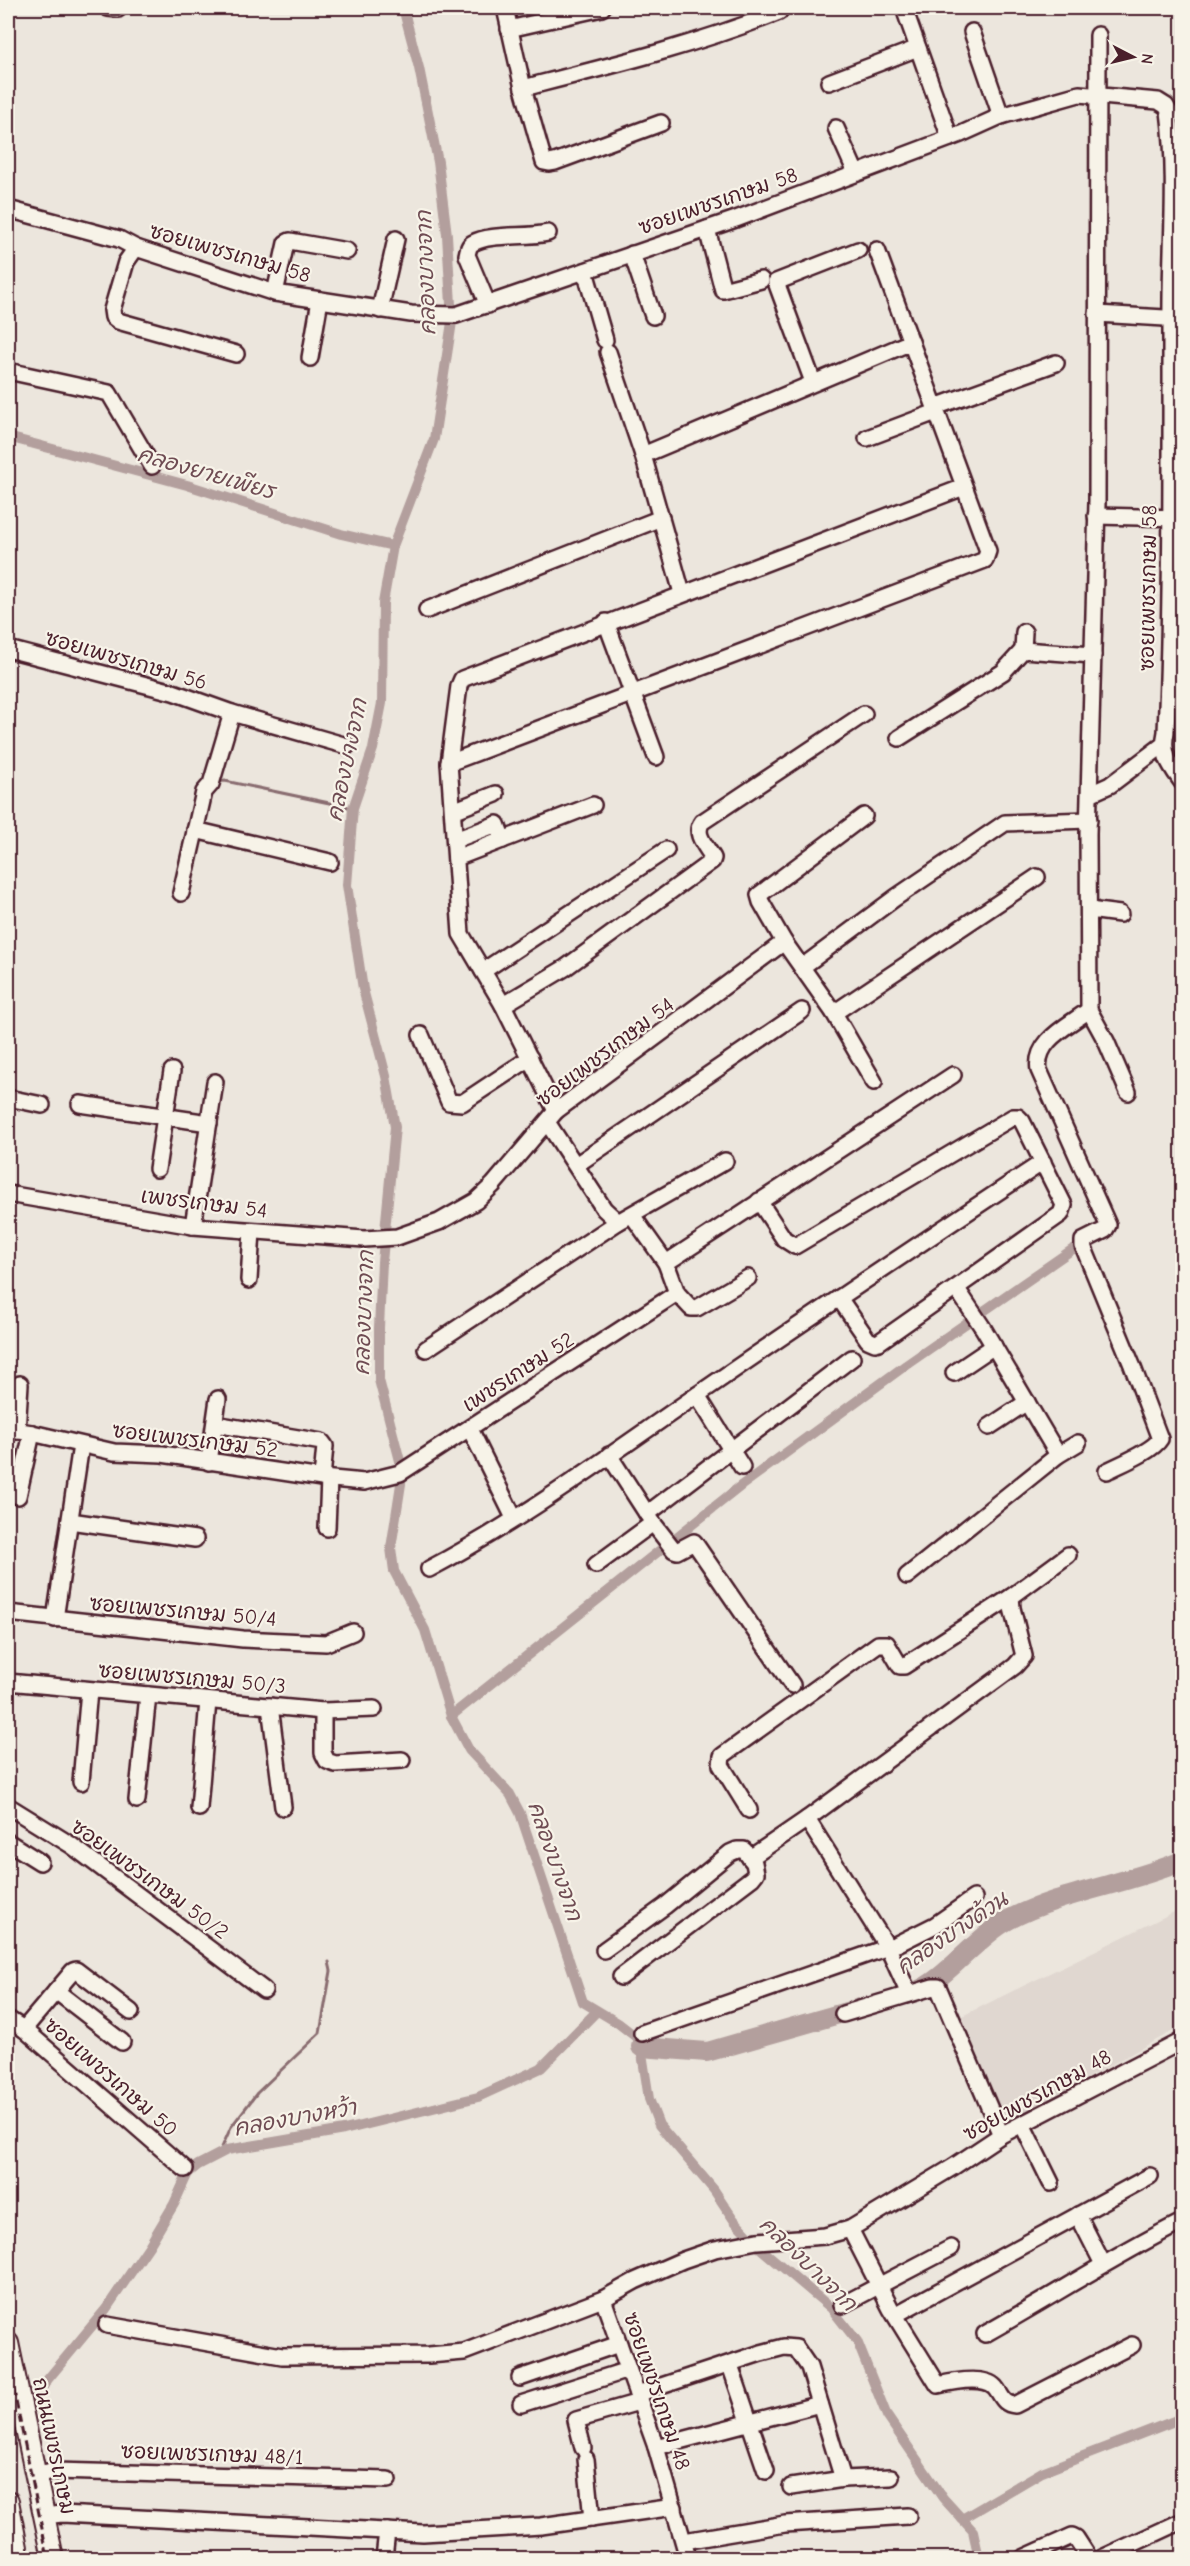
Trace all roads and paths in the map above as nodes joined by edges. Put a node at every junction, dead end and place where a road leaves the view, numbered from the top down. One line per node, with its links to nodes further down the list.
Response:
1 (505, 8): 5 (street)
2 (602, 8): 5 (street)
3 (779, 12): 10 (street)
4 (906, 14): 8 (street)
5 (509, 29): 10 (street)
6 (972, 32): 12 (street)
7 (1098, 35): 11 (street)
8 (918, 48): 9 (street); 15 (street)
9 (829, 82)
10 (523, 88): 13 (street)
11 (1098, 95): 12 (street, ซอยเพชรเกษม 58); 16 (street, ซอยเพชรเกษม 58); 34 (street)
12 (1001, 116): 15 (street, ซอยเพชรเกษม 58)
13 (661, 123)
14 (836, 128): 17 (street)
15 (950, 138): 17 (street, ซอยเพชรเกษม 58)
16 (1178, 166): 22 (street, ซอยเพชรเกษม 58)
17 (856, 173): 19 (street, ซอยเพชรเกษม 58)
18 (8, 209): 23 (street, ซอยเพชรเกษม 58)
19 (707, 229): 27 (street, ซอยเพชรเกษม 58); 29 (street)
20 (548, 233): 32 (street)
21 (396, 239): 33 (street)
22 (1178, 244): 36 (street, ซอยเพชรเกษม 58)
23 (136, 248): 30 (street, ซอยเพชรเกษม 58); 38 (street)
24 (347, 250): 30 (street)
25 (858, 250): 42 (street)
26 (877, 250): 37 (street)
27 (632, 254): 28 (street, ซอยเพชรเกษม 58); 35 (street)
28 (585, 271): 32 (street, ซอยเพชรเกษม 58); 46 (street)
29 (761, 280)
30 (275, 293): 31 (street, ซอยเพชรเกษม 58)
31 (320, 300): 33 (street, ซอยเพชรเกษม 58); 39 (street)
32 (488, 305): 33 (street, ซอยเพชรเกษม 58)
33 (380, 310)
34 (1097, 314): 36 (street); 49 (street)
35 (653, 316)
36 (1177, 319): 43 (street, ซอยเพชรเกษม 58)
37 (911, 342): 42 (street); 44 (street)
38 (236, 354)
39 (310, 358)
40 (1056, 363): 44 (street)
41 (8, 371): 47 (street)
42 (813, 382): 46 (street)
43 (1178, 391): 50 (street, ซอยเพชรเกษม 58)
44 (936, 410): 45 (street); 48 (street)
45 (867, 438)
46 (643, 455): 51 (street)
47 (152, 466)
48 (964, 487): 52 (street); 59 (street)
49 (1096, 516): 50 (street); 58 (street)
50 (1176, 517): 63 (street, ซอยเพชรเกษม 58)
51 (661, 518): 52 (street); 53 (street)
52 (682, 593): 54 (street)
53 (427, 610)
54 (606, 622): 59 (street); 66 (street)
55 (1024, 632): 57 (street)
56 (8, 649): 60 (street, ซอยเพชรเกษม 56)
57 (1023, 650): 58 (street); 62 (street)
58 (1093, 655): 69 (street)
59 (634, 695): 65 (street); 66 (street)
60 (232, 713): 64 (street, ซอยเพชรเกษม 56); 74 (street)
61 (864, 714): 87 (street)
62 (899, 738)
63 (1163, 745): 67 (street); 69 (street)
64 (347, 746)
65 (656, 757)
66 (449, 763): 71 (street)
67 (1182, 780)
68 (496, 794): 71 (street)
69 (1090, 794): 73 (street)
70 (593, 805): 76 (street)
71 (453, 810): 75 (street)
72 (864, 816): 84 (street)
73 (1089, 820): 82 (street); 85 (street)
74 (195, 830): 79 (street); 81 (street)
75 (454, 840): 76 (street); 78 (street)
76 (503, 840): 78 (street)
77 (666, 850): 86 (street)
78 (456, 858): 86 (street)
79 (330, 862)
80 (1037, 877): 90 (street)
81 (181, 893)
82 (1089, 910): 83 (street); 88 (street)
83 (1120, 914)
84 (784, 942): 85 (street); 102 (street, ซอยเพชรเกษม 54)
85 (802, 967): 90 (street)
86 (483, 971): 87 (street)
87 (503, 1005): 92 (street)
88 (1089, 1010): 97 (street); 140 (street)
89 (802, 1011): 106 (street)
90 (834, 1013): 96 (street)
91 (421, 1035): 92 (street)
92 (530, 1058): 102 (street)
93 (172, 1071): 101 (street)
94 (953, 1075): 109 (street)
95 (215, 1082): 103 (street)
96 (874, 1082)
97 (1128, 1092)
98 (8, 1098): 100 (street)
99 (80, 1104): 101 (street)
100 (42, 1105)
101 (165, 1116): 103 (street); 107 (street)
102 (551, 1117): 106 (street); 113 (street, ซอยเพชรเกษม 54)
103 (209, 1123): 111 (street)
104 (725, 1161): 110 (street)
105 (1043, 1162): 109 (street); 117 (street); 119 (street)
106 (576, 1164): 110 (street)
107 (157, 1169)
108 (8, 1194): 111 (street, เพชรเกษม 54)
109 (759, 1201): 114 (street)
110 (625, 1219): 114 (street); 121 (street)
111 (193, 1226): 112 (street, เพชรเกษม 54)
112 (252, 1231): 113 (street, เพชรเกษม 54); 116 (street)
113 (397, 1237)
114 (666, 1263): 118 (street)
115 (748, 1278): 118 (street)
116 (249, 1280)
117 (957, 1289): 119 (street); 120 (street)
118 (677, 1293): 130 (street, เพชรเกษม 52)
119 (839, 1298): 125 (street)
120 (994, 1346): 123 (street); 127 (street)
121 (426, 1349)
122 (852, 1358): 135 (street)
123 (954, 1373)
124 (20, 1384): 131 (street)
125 (697, 1395): 135 (street); 136 (street)
126 (218, 1399): 128 (street)
127 (1027, 1402): 129 (street); 137 (street)
128 (215, 1424): 138 (street); 141 (street)
129 (989, 1427)
130 (470, 1429): 142 (street, เพชรเกษม 52); 144 (street)
131 (12, 1430): 132 (street, ซอยเพชรเกษม 52)
132 (32, 1433): 134 (street, ซอยเพชรเกษม 52); 143 (street)
133 (1078, 1443): 137 (street)
134 (81, 1445): 138 (street, ซอยเพชรเกษม 52); 146 (street)
135 (731, 1449): 139 (street); 145 (street)
136 (609, 1455): 144 (street); 145 (street)
137 (1058, 1455): 152 (street)
138 (209, 1462): 141 (street, ซอยเพชรเกษม 52)
139 (742, 1467)
140 (1107, 1471)
141 (326, 1478): 142 (street, ซอยเพชรเกษม 52); 147 (street)
142 (379, 1480)
143 (18, 1496)
144 (514, 1518): 151 (street)
145 (650, 1519): 150 (street); 158 (street)
146 (70, 1521): 148 (street); 155 (street)
147 (327, 1528)
148 (195, 1539)
149 (1068, 1555): 153 (street)
150 (596, 1565)
151 (429, 1569)
152 (907, 1576)
153 (1011, 1597): 171 (street); 172 (street)
154 (8, 1613): 155 (street, ซอยเพชรเกษม 50/4)
155 (55, 1619): 156 (street, ซอยเพชรเกษม 50/4)
156 (353, 1632)
157 (8, 1682): 159 (street, ซอยเพชรเกษม 50/3)
158 (792, 1685)
159 (89, 1690): 160 (street, ซอยเพชรเกษม 50/3); 166 (street)
160 (148, 1695): 161 (street, ซอยเพชรเกษม 50/3); 167 (street)
161 (208, 1701): 162 (street, ซอยเพชรเกษม 50/3); 170 (street)
162 (270, 1706): 164 (street, ซอยเพชรเกษม 50/3); 169 (street)
163 (374, 1709): 164 (street, ซอยเพชรเกษม 50/3)
164 (323, 1711): 165 (street)
165 (402, 1760)
166 (81, 1782)
167 (137, 1800)
168 (8, 1806): 181 (street, ซอยเพชรเกษม 50/2)
169 (283, 1807)
170 (199, 1808)
171 (749, 1810)
172 (807, 1819): 174 (street); 177 (street)
173 (8, 1842): 175 (street)
174 (750, 1858): 178 (street); 179 (street)
175 (40, 1862)
176 (974, 1898): 177 (street)
177 (888, 1948): 180 (street); 187 (street)
178 (604, 1950)
179 (621, 1977)
180 (907, 1987): 184 (street); 191 (street)
181 (264, 1990)
182 (56, 1991): 183 (street); 186 (street); 189 (street)
183 (131, 2012)
184 (843, 2014)
185 (8, 2019): 186 (street, ซอยเพชรเกษม 50)
186 (24, 2029): 192 (street, ซอยเพชรเกษม 50)
187 (642, 2033)
188 (1182, 2041): 190 (street, ซอยเพชรเกษม 48)
189 (122, 2042)
190 (1022, 2124): 191 (street, ซอยเพชรเกษม 48); 194 (street)
191 (1000, 2135): 197 (street, ซอยเพชรเกษม 48)
192 (185, 2169)
193 (1150, 2176): 195 (street)
194 (1050, 2184)
195 (1078, 2215): 199 (street); 203 (street)
196 (1182, 2222): 199 (street)
197 (850, 2229): 200 (street); 201 (street, ซอยเพชรเกษม 48)
198 (951, 2248): 200 (street)
199 (1103, 2264): 205 (street)
200 (878, 2286): 202 (street); 203 (street)
201 (603, 2299): 204 (street); 207 (street, ซอยเพชรเกษม 48)
202 (842, 2305)
203 (896, 2315): 208 (street)
204 (107, 2325)
205 (985, 2334)
206 (8, 2343): 218 (main road, ถนนเพชรเกษม)
207 (619, 2344): 210 (street, ซอยเพชรเกษม 48); 211 (street)
208 (1132, 2345)
209 (730, 2365): 212 (street); 214 (street); 215 (street)
210 (628, 2370): 212 (street, ซอยเพชรเกษม 48); 213 (street)
211 (520, 2378)
212 (638, 2398): 216 (street, ซอยเพชรเกษม 48); 227 (street)
213 (521, 2404)
214 (820, 2404): 215 (street); 220 (street)
215 (749, 2422): 216 (street); 217 (street)
216 (656, 2447): 224 (street, ซอยเพชรเกษม 48)
217 (766, 2472)
218 (35, 2474): 221 (street, ซอยเพชรเกษม 48/1); 225 (main road, ถนนเพชรเกษม)
219 (891, 2477): 220 (street)
220 (843, 2479): 222 (street)
221 (388, 2480)
222 (791, 2487)
223 (8, 2502): 231 (main road)
224 (674, 2507): 227 (street); 230 (street, ซอยเพชรเกษม 48)
225 (44, 2516): 229 (street); 232 (main road, ถนนเพชรเกษม)
226 (908, 2516): 230 (street)
227 (592, 2519): 229 (street)
228 (1178, 2523): 237 (street)
229 (387, 2531): 233 (street)
230 (684, 2541): 234 (street, ซอยเพชรเกษม 48)
231 (19, 2559)
232 (53, 2559)
233 (384, 2559)
234 (688, 2559)
235 (1023, 2559): 236 (street)
236 (1089, 2559)
237 (1102, 2559)

